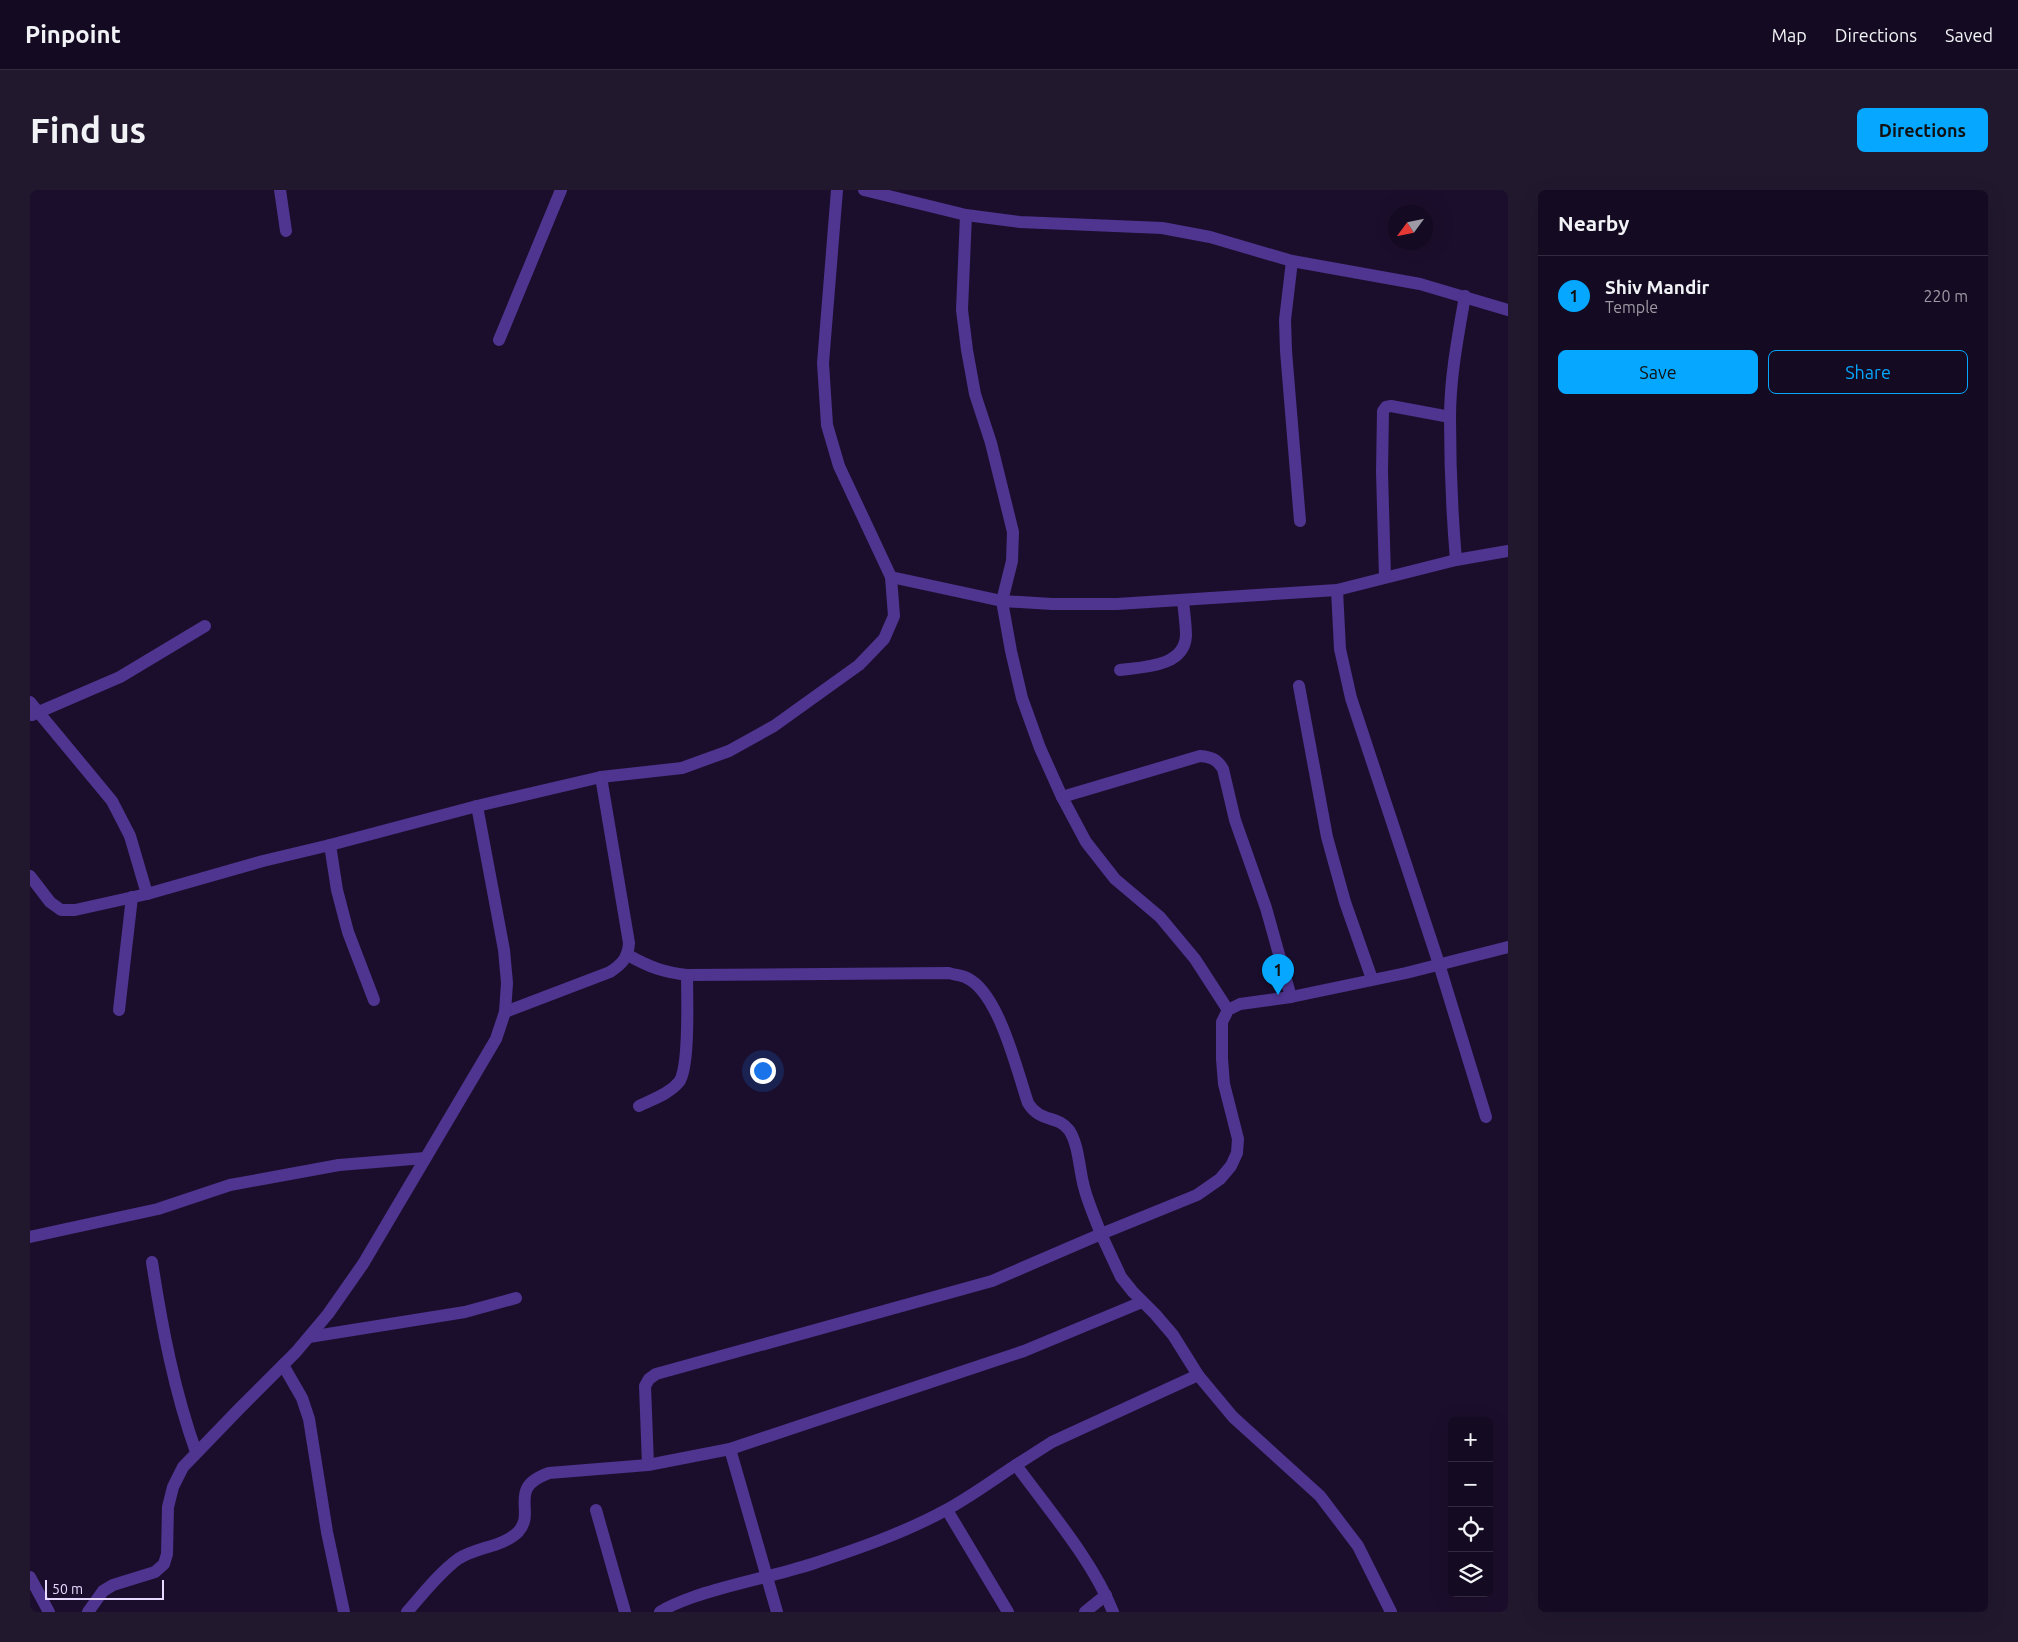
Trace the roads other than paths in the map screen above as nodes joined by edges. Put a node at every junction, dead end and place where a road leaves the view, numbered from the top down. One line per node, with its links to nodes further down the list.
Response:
1 (280, 190): 6 (street)
2 (561, 190): 10 (street)
3 (837, 190): 15 (street)
4 (864, 190): 5 (street)
5 (966, 216): 7 (street); 18 (street)
6 (286, 231)
7 (1292, 261): 8 (street); 12 (street)
8 (1464, 296): 9 (street); 11 (street)
9 (1508, 310)
10 (499, 340)
11 (1450, 417): 14 (street); 16 (street)
12 (1300, 521)
13 (1508, 551): 14 (street)
14 (1456, 560): 16 (street)
15 (891, 577): 18 (street); 25 (street)
16 (1385, 577): 17 (street)
17 (1337, 590): 19 (street); 34 (street)
18 (1002, 601): 19 (street); 26 (street)
19 (1184, 601): 21 (street)
20 (205, 626): 24 (street)
21 (1120, 670)
22 (1299, 686): 36 (street)
23 (30, 702): 24 (street)
24 (34, 715): 30 (street)
25 (601, 777): 27 (street); 33 (street)
26 (1062, 797): 37 (street); 40 (street)
27 (477, 806): 28 (street); 41 (street)
28 (330, 845): 30 (street); 38 (street)
29 (30, 876): 31 (street)
30 (147, 894): 31 (street)
31 (132, 897): 39 (street)
32 (1508, 947): 34 (street)
33 (628, 955): 35 (street); 41 (street)
34 (1439, 964): 36 (street); 43 (street)
35 (687, 975): 42 (street); 45 (street)
36 (1372, 979): 37 (street)
37 (1291, 997): 40 (street)
38 (374, 1000)
39 (119, 1010)
40 (1228, 1010): 45 (street)
41 (505, 1012): 44 (street)
42 (639, 1106)
43 (1486, 1117)
44 (425, 1158): 46 (street); 50 (street)
45 (1100, 1234): 49 (street); 56 (street)
46 (30, 1237)
47 (152, 1262): 54 (street)
48 (516, 1298): 50 (street)
49 (1142, 1302): 52 (street); 53 (street)
50 (309, 1337): 51 (street)
51 (284, 1365): 54 (street); 64 (street)
52 (1198, 1375): 55 (street); 72 (street)
53 (730, 1450): 56 (street); 60 (street)
54 (196, 1452): 63 (street)
55 (1016, 1464): 58 (street); 61 (street)
56 (648, 1465): 65 (street)
57 (596, 1510): 66 (street)
58 (947, 1510): 60 (street); 69 (street)
59 (30, 1577): 62 (street)
60 (766, 1578): 67 (street); 68 (street)
61 (1106, 1595): 70 (street); 71 (street)
62 (49, 1612)
63 (88, 1612)
64 (344, 1612)
65 (407, 1612)
66 (625, 1612)
67 (660, 1612)
68 (777, 1612)
69 (1008, 1612)
70 (1084, 1612)
71 (1113, 1612)
72 (1391, 1612)

